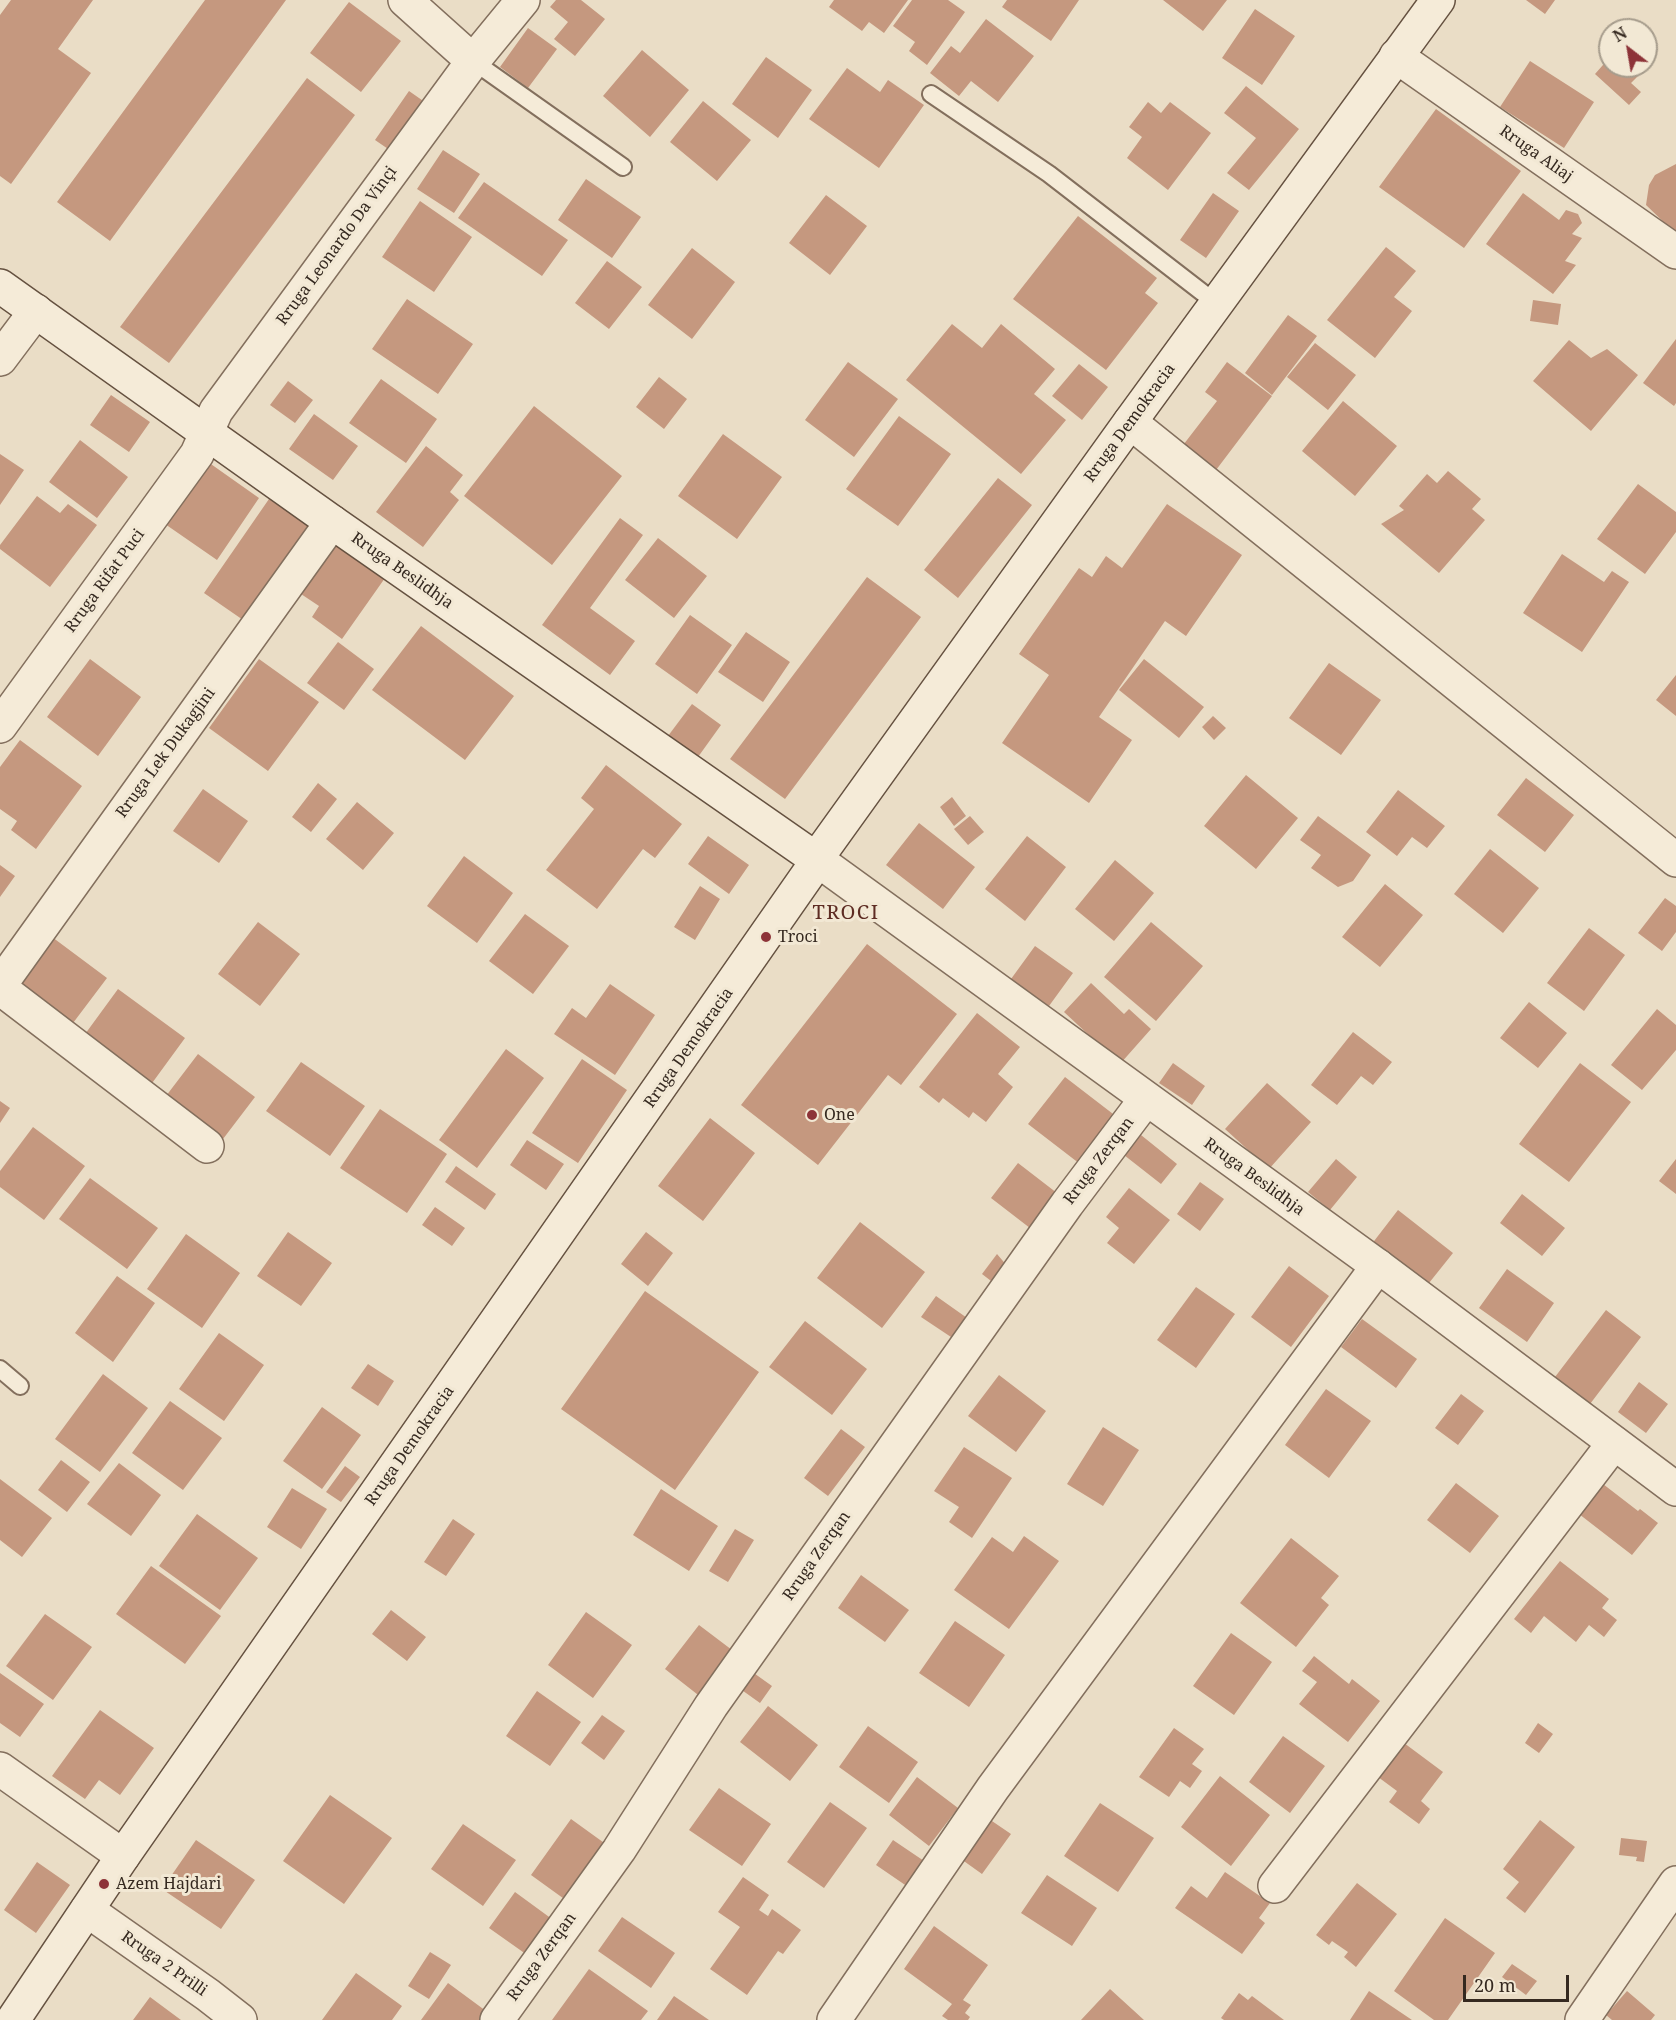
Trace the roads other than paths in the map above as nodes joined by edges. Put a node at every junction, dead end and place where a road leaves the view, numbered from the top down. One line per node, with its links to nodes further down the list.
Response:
1 (405, 0): 5 (street)
2 (523, 0): 5 (street, Rruga Leonardo Da Vinçi)
3 (1438, 0): 4 (street, Rruga Demokracia)
4 (1396, 56): 8 (street, Rruga Aliaj); 10 (street, Rruga Demokracia)
5 (473, 61): 7 (lane); 14 (street, Rruga Leonardo Da Vinçi)
6 (931, 93): 10 (lane)
7 (623, 166)
8 (1676, 252)
9 (0, 286): 11 (street, Rruga Beslidhja)
10 (1216, 303): 13 (street, Rruga Demokracia)
11 (36, 312): 12 (street); 14 (street, Rruga Beslidhja)
12 (0, 359)
13 (1130, 422): 17 (street); 18 (street, Rruga Demokracia)
14 (206, 434): 15 (street, Rruga Beslidhja); 16 (street, Rruga Rifat Puci)
15 (332, 522): 18 (street, Rruga Beslidhja); 19 (street, Rruga Lek Dukagjini)
16 (0, 726)
17 (1676, 860)
18 (817, 861): 20 (street, Rruga Beslidhja); 28 (street, Rruga Demokracia)
19 (0, 986): 21 (street)
20 (1146, 1099): 22 (street, Rruga Beslidhja); 34 (street, Rruga Zerqan)
21 (207, 1146)
22 (1378, 1266): 25 (street, Rruga Beslidhja); 35 (street)
23 (0, 1370): 24 (lane)
24 (20, 1386)
25 (1614, 1443): 26 (street, Rruga Beslidhja); 30 (street)
26 (1676, 1489)
27 (0, 1769): 28 (street)
28 (123, 1856): 31 (street, Rruga Demokracia)
29 (1676, 1883): 36 (street)
30 (1275, 1886)
31 (87, 1910): 32 (street, Rruga Demokracia); 33 (street, Rruga 2 Prilli)
32 (13, 2020)
33 (240, 2020)
34 (497, 2020)
35 (834, 2020)
36 (1582, 2020)

